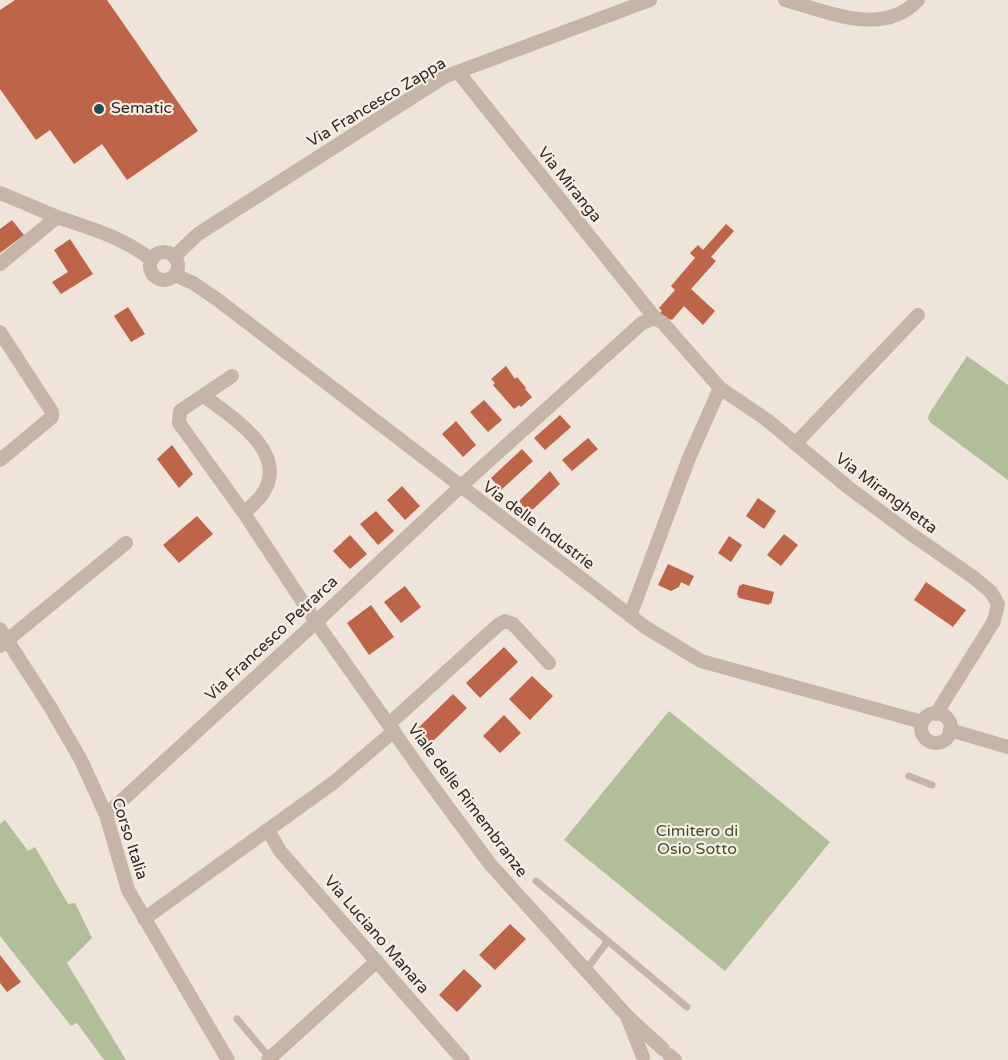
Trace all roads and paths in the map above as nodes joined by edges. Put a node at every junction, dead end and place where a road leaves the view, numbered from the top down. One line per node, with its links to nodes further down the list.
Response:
1 (650, 0): 4 (street, Via Francesco Zappa)
2 (785, 0): 3 (street)
3 (918, 0)
4 (458, 72): 7 (street, Via Francesco Zappa); 12 (street, Via Miranga)
5 (0, 193): 6 (street, Via delle Industrie)
6 (57, 217): 8 (street, Via delle Industrie); 9 (street)
7 (174, 256): 8 (street); 10 (street)
8 (152, 260): 10 (street, Via delle Industrie)
9 (0, 264)
10 (175, 275): 19 (street, Via delle Industrie)
11 (918, 315): 17 (street)
12 (659, 321): 15 (street, Via Miranghetta); 19 (street)
13 (0, 332): 18 (street)
14 (232, 376): 16 (street)
15 (720, 388): 17 (street, Via Miranghetta); 22 (street)
16 (204, 396): 20 (street, Viale delle Rimembranze); 20 (street)
17 (795, 444): 26 (street, Via Miranghetta)
18 (0, 460)
19 (460, 487): 22 (street, Via delle Industrie); 23 (street, Via Francesco Petrarca)
20 (244, 513): 23 (street, Viale delle Rimembranze)
21 (126, 543): 24 (street)
22 (630, 616): 27 (street, Via delle Industrie)
23 (316, 622): 28 (street, Viale delle Rimembranze); 33 (street, Via Francesco Petrarca)
24 (2, 638): 33 (street, Corso Italia)
25 (549, 663): 28 (street)
26 (936, 714): 27 (street); 29 (street)
27 (922, 722): 29 (street)
28 (392, 727): 34 (street); 39 (street, Viale delle Rimembranze)
29 (950, 730): 30 (street)
30 (1008, 747)
31 (909, 776): 32 (lane)
32 (932, 785)
33 (106, 815): 36 (street, Corso Italia)
34 (268, 830): 36 (street); 38 (street, Via Luciano Manara)
35 (536, 880): 37 (lane)
36 (144, 919): 46 (street, Corso Italia)
37 (608, 941): 39 (lane); 40 (lane)
38 (376, 961): 44 (street); 47 (street, Via Luciano Manara)
39 (585, 971): 41 (street, Viale delle Rimembranze)
40 (687, 1007)
41 (627, 1017): 43 (street, Viale delle Rimembranze); 45 (street, Viale delle Rimembranze)
42 (237, 1019): 44 (lane)
43 (670, 1056): 45 (street)
44 (269, 1059)
45 (643, 1059)
46 (228, 1060)
47 (463, 1060)

